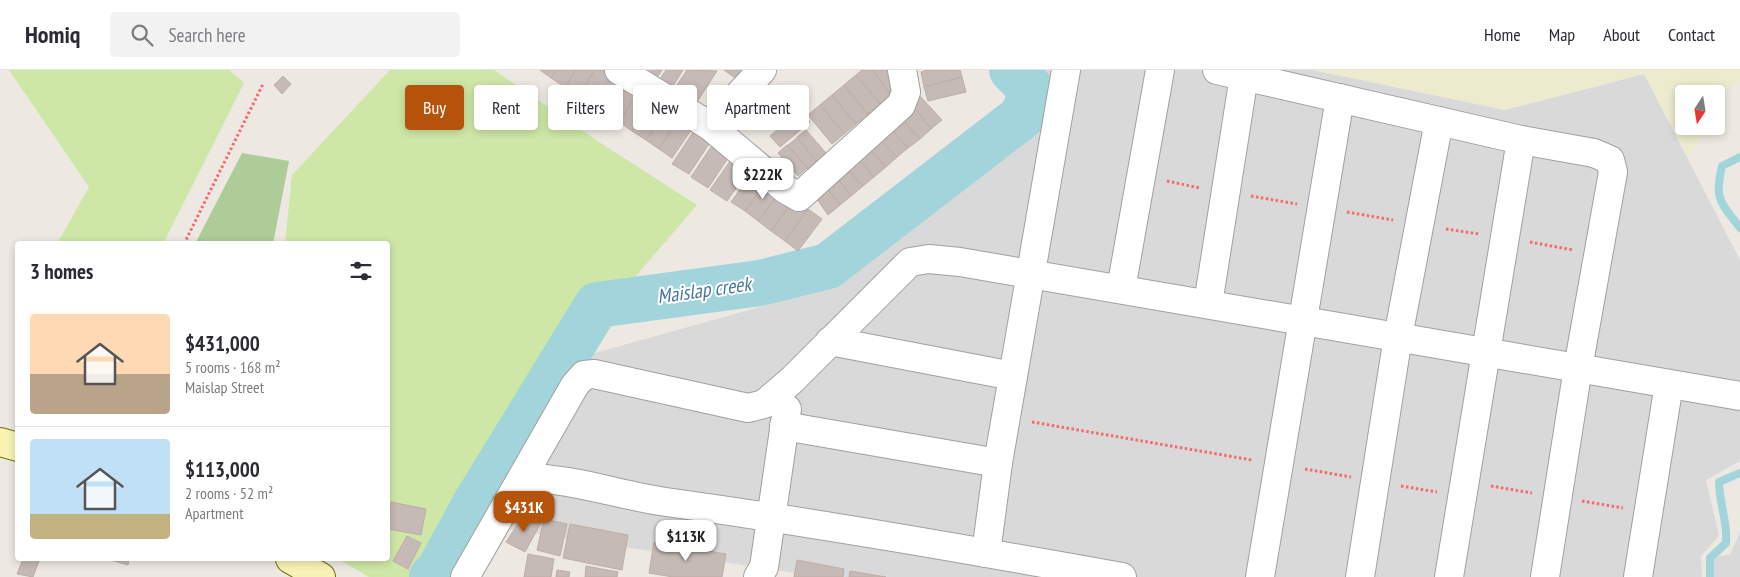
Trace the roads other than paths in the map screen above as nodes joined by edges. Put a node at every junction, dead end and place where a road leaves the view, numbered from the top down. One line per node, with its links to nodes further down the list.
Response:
1 (619, 70): 11 (street)
2 (762, 70): 8 (street)
3 (902, 70): 12 (street)
4 (1066, 70): 14 (street)
5 (1160, 70): 15 (street)
6 (1217, 70): 7 (street)
7 (1244, 76): 9 (street); 16 (street)
8 (748, 85)
9 (1340, 98): 10 (street); 17 (street)
10 (1439, 121): 13 (street); 18 (street)
11 (707, 124)
12 (715, 130)
13 (1521, 140): 20 (street); 21 (street)
14 (1030, 274): 15 (street); 19 (street); 22 (street)
15 (1121, 289): 16 (street)
16 (1208, 304): 17 (street)
17 (1302, 320): 18 (street); 38 (street)
18 (1398, 337): 20 (street); 39 (street)
19 (830, 341): 22 (street); 23 (street)
20 (1486, 352): 21 (street); 40 (street)
21 (1578, 368): 24 (street); 41 (street)
22 (1013, 376): 29 (street)
23 (792, 380): 26 (street); 30 (street)
24 (1669, 384): 25 (street); 42 (street)
25 (1740, 396)
26 (784, 426): 29 (street); 31 (street)
27 (0, 442): 28 (main road)
28 (15, 446)
29 (998, 463): 32 (street)
30 (524, 478): 31 (street); 35 (street)
31 (773, 517): 32 (street); 36 (street)
32 (986, 553): 37 (street)
33 (293, 561): 34 (main road)
34 (321, 577)
35 (465, 577)
36 (758, 577)
37 (1122, 577)
38 (1260, 577)
39 (1360, 577)
40 (1449, 577)
41 (1545, 577)
42 (1638, 577)

